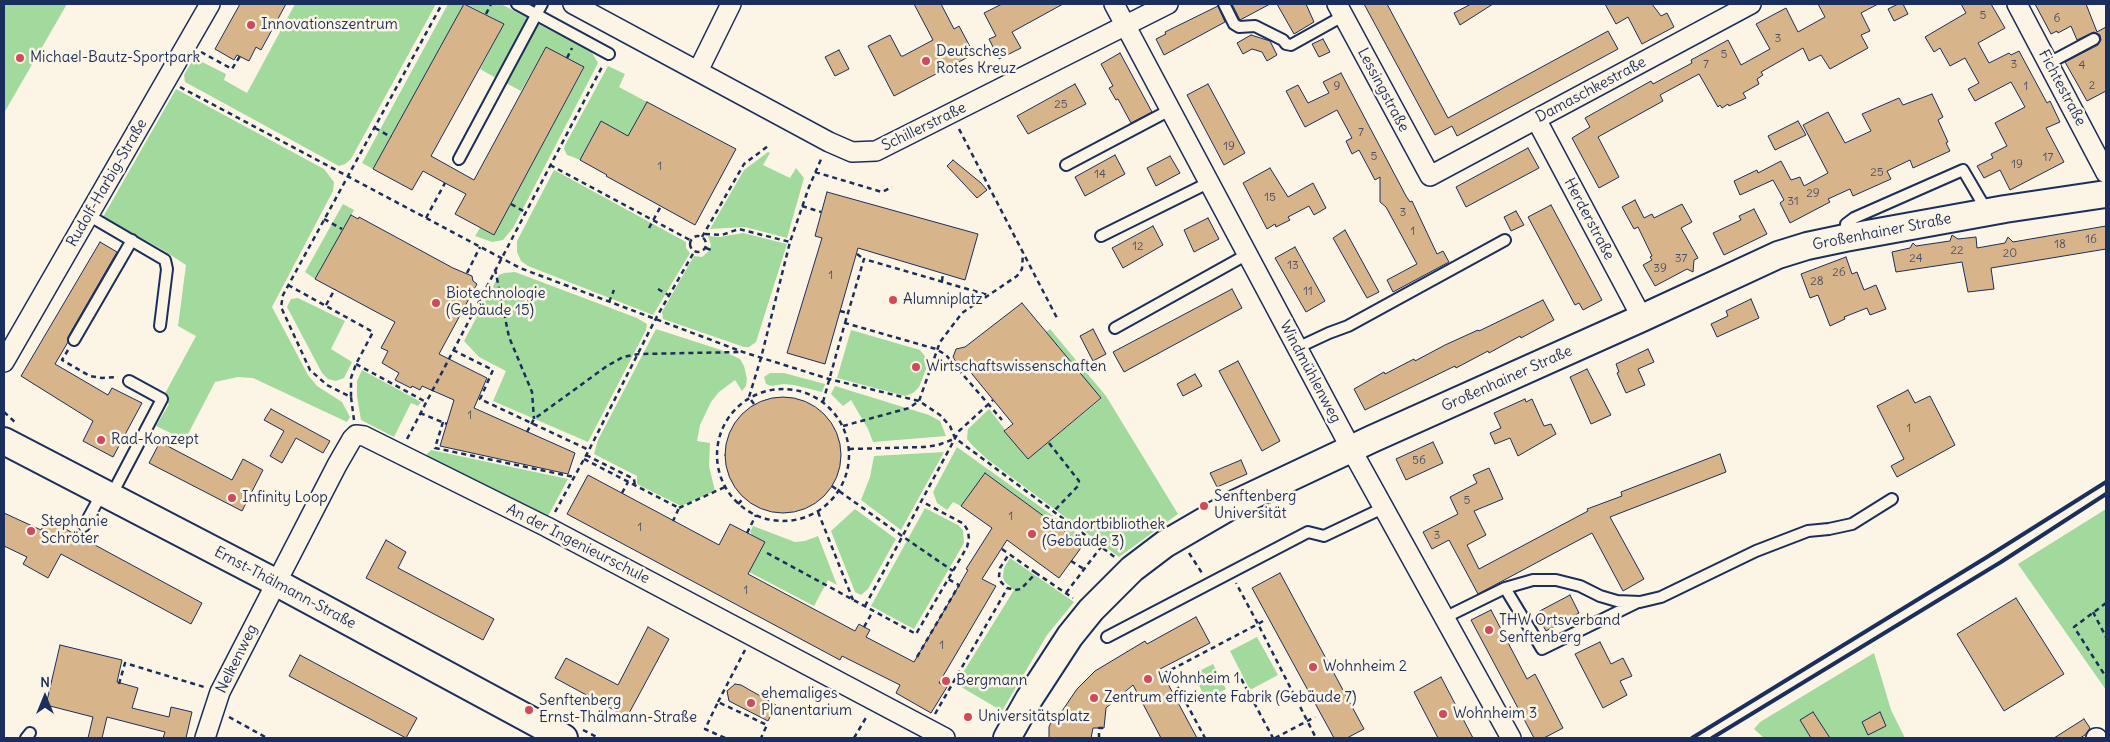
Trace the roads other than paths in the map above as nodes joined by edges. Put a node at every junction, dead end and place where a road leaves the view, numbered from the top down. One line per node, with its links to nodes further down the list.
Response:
1 (210, 4): 27 (street, Rudolf-Harbig-Straße)
2 (517, 4): 12 (lane)
3 (542, 4): 12 (lane)
4 (573, 4): 17 (street, Schillerstraße)
5 (731, 4): 17 (street)
6 (1114, 4): 13 (street, Windmühlenweg)
7 (1168, 4): 13 (street, Schillerstraße)
8 (1224, 4): 11 (lane)
9 (1751, 4): 19 (street, Damaschkestraße)
10 (2017, 4): 16 (street, Fichtestraße)
11 (1340, 10): 23 (street, Lessingstraße)
12 (537, 14): 15 (lane); 20 (lane)
13 (1126, 26): 17 (street, Schillerstraße); 18 (street, Windmühlenweg)
14 (2094, 39): 16 (lane)
15 (609, 54)
16 (2049, 63): 22 (street, Fichtestraße)
17 (698, 71)
18 (1170, 110): 21 (lane); 24 (street, Windmühlenweg)
19 (1536, 119): 23 (street, Damaschkestraße); 33 (street, Herderstraße)
20 (459, 159)
21 (1066, 165)
22 (2106, 173)
23 (1430, 176)
24 (1208, 183): 28 (lane); 32 (street, Windmühlenweg)
25 (2106, 194): 26 (main road, Großenhainer Straße)
26 (1987, 212): 29 (main road, Großenhainer Straße); 29 (lane)
27 (88, 215): 30 (lane); 38 (street, Rudolf-Harbig-Straße)
28 (1101, 236)
29 (1845, 238): 33 (main road, Großenhainer Straße)
30 (132, 240): 34 (lane); 36 (lane)
31 (1505, 240): 37 (lane)
32 (1246, 255): 35 (lane); 37 (street, Windmühlenweg)
33 (1642, 318): 41 (main road, Großenhainer Straße)
34 (160, 326)
35 (1114, 328)
36 (74, 340)
37 (1297, 348): 41 (street, Windmühlenweg)
38 (4, 362)
39 (129, 380): 42 (lane)
40 (4, 440): 42 (main road, Ernst-Thälmann-Straße)
41 (1351, 449): 44 (street, Windmühlenweg); 54 (main road, Großenhainer Straße)
42 (106, 495): 45 (lane); 46 (main road, Ernst-Thälmann-Straße)
43 (1892, 499): 48 (lane)
44 (1383, 508): 49 (street, Windmühlenweg); 50 (lane)
45 (84, 526)
46 (276, 583): 51 (street, Nelkenweg); 52 (main road, Ernst-Thälmann-Straße); 53 (street, An der Ingenieurschule)
47 (1505, 588): 48 (lane); 48 (lane); 49 (lane)
48 (1640, 602)
49 (1444, 618): 55 (street, Windmühlenweg)
50 (1107, 637)
51 (205, 738)
52 (564, 738)
53 (945, 738)
54 (1007, 738)
55 (1511, 738)

